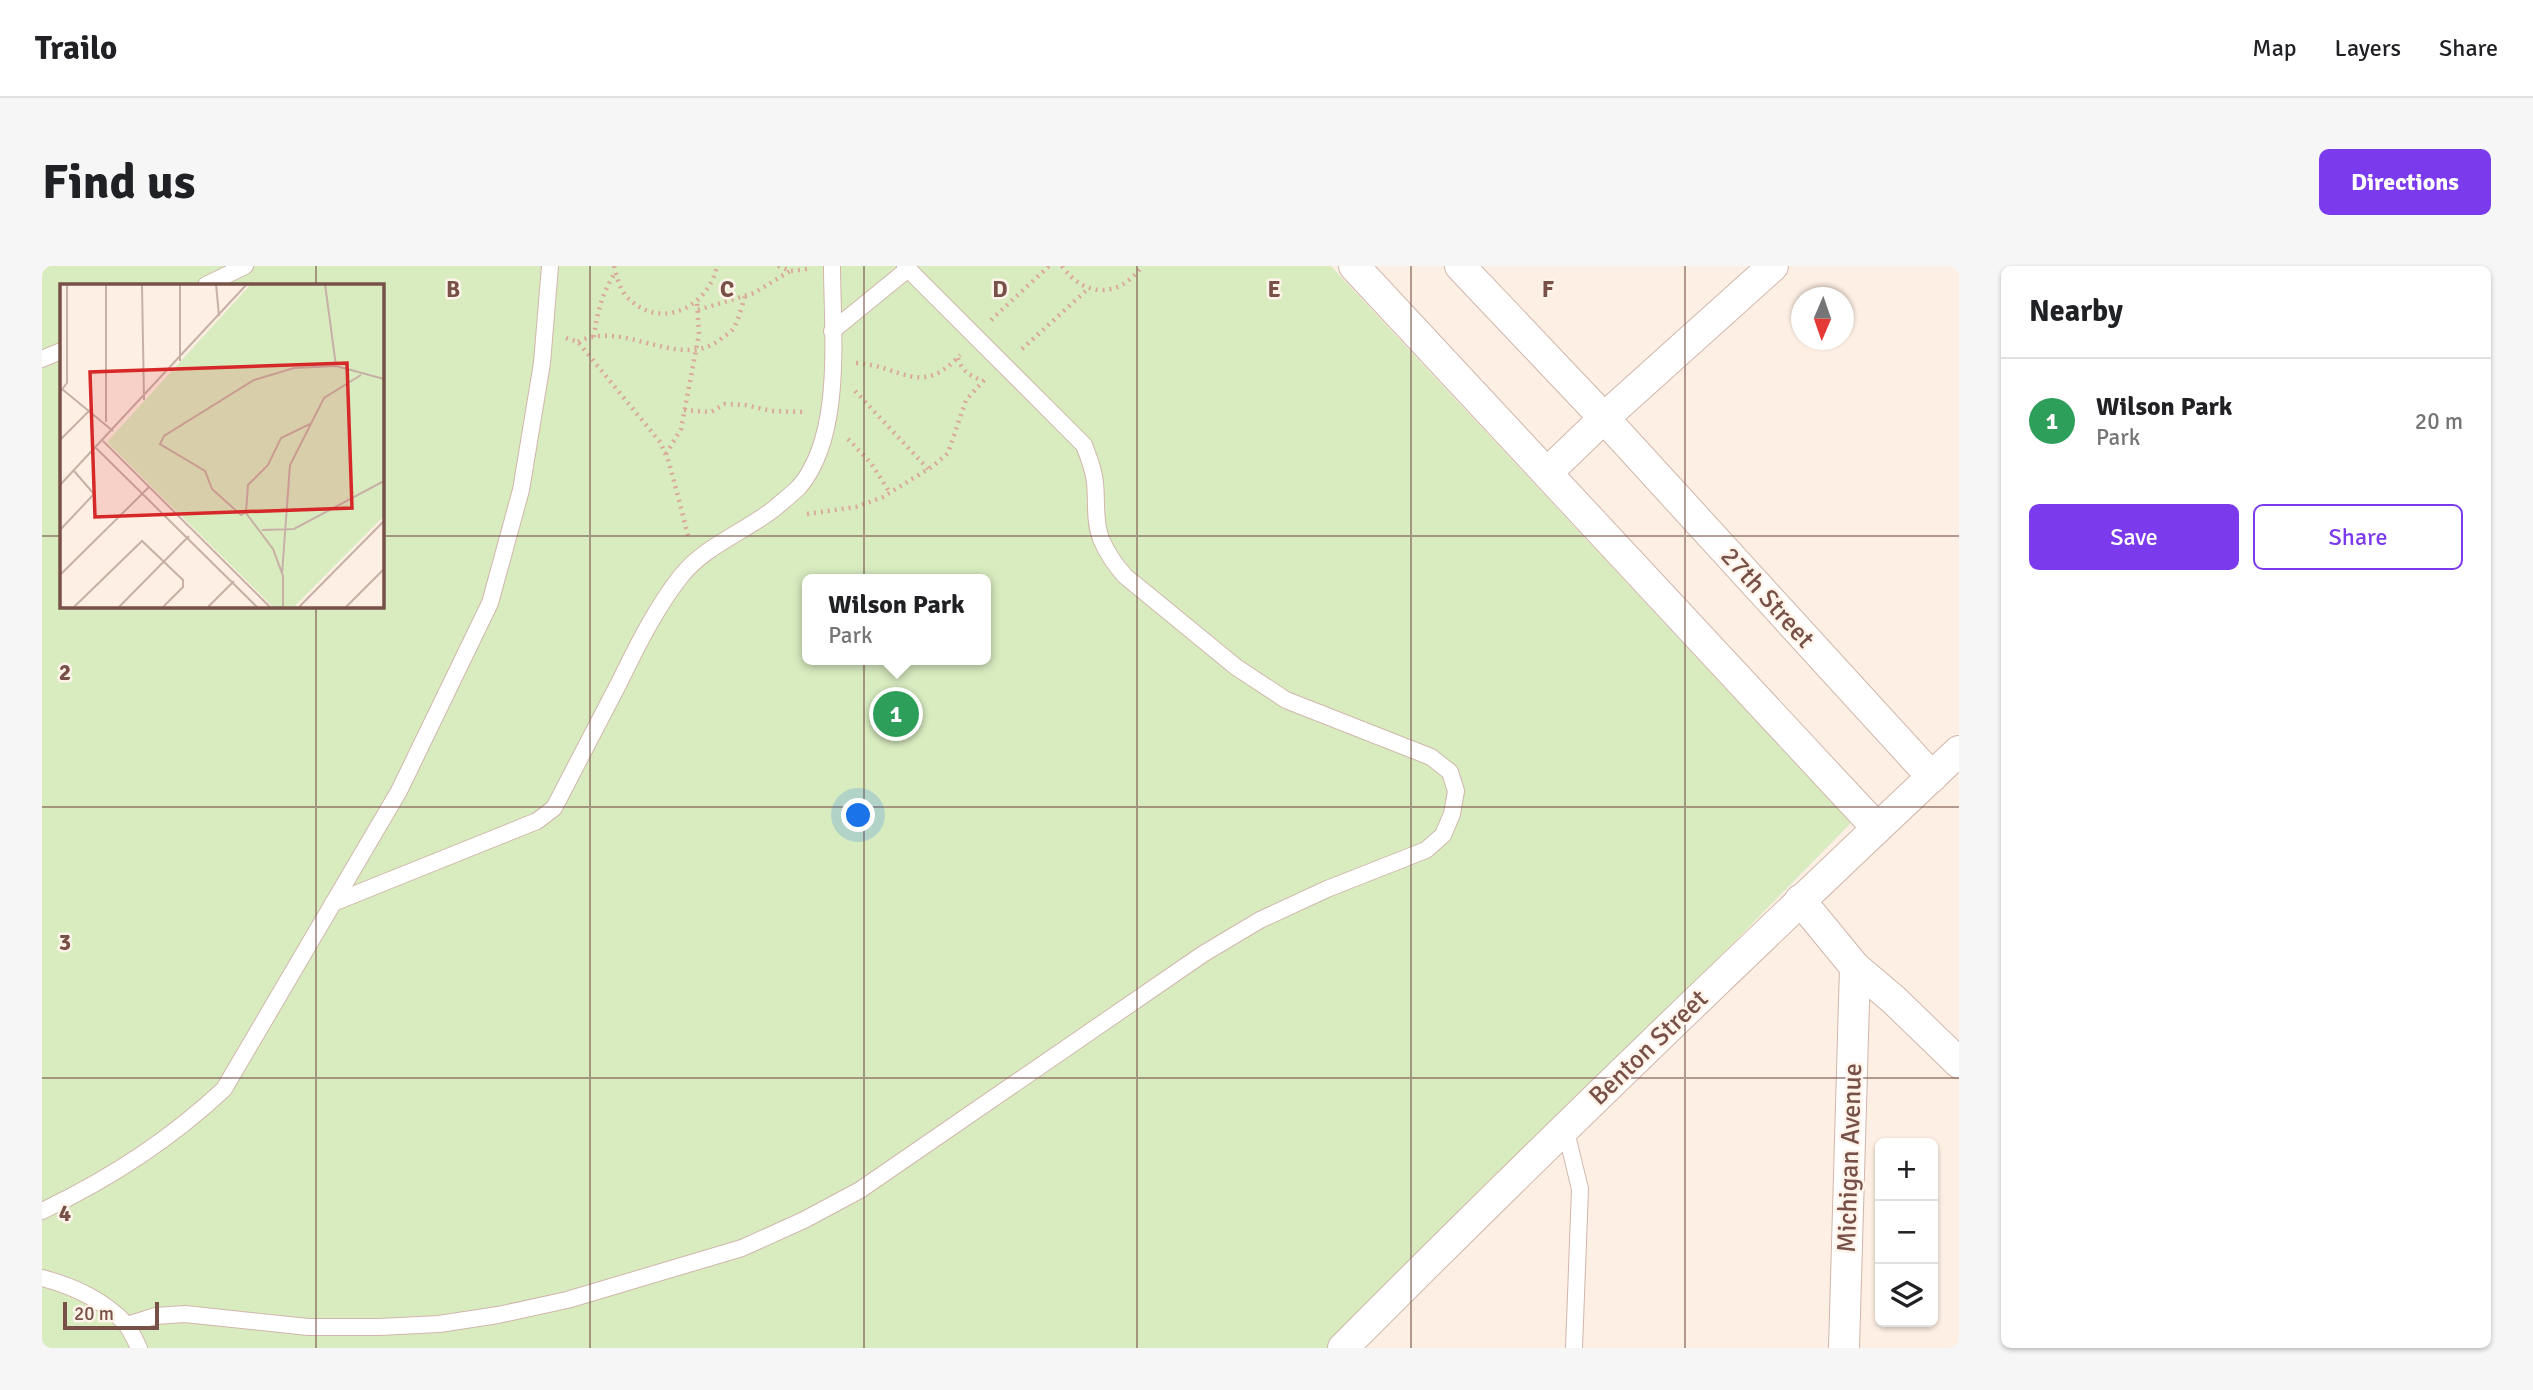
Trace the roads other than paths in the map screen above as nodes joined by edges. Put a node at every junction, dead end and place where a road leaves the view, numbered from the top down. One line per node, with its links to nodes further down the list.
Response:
1 (245, 266): 8 (lane)
2 (550, 266): 18 (lane)
3 (1354, 266): 13 (street)
4 (1460, 266): 12 (street, 27th Street)
5 (1773, 266): 12 (street)
6 (824, 267): 9 (lane)
7 (906, 267): 9 (lane); 24 (lane)
8 (208, 284)
9 (832, 331): 18 (lane)
10 (60, 351): 11 (lane)
11 (42, 359)
12 (1604, 418): 13 (street); 15 (street, 27th Street)
13 (1548, 472): 16 (street)
14 (1959, 751): 15 (street, Benton Street)
15 (1932, 777): 16 (street, Benton Street)
16 (1877, 828): 17 (street, Benton Street)
17 (1800, 900): 19 (street); 21 (street, Benton Street)
18 (333, 903): 22 (lane)
19 (1855, 967): 20 (street); 28 (street, Michigan Avenue)
20 (1959, 1063)
21 (1565, 1127): 26 (street, Benton Street); 27 (lane)
22 (42, 1212)
23 (42, 1278): 24 (lane)
24 (127, 1325): 25 (lane)
25 (139, 1348)
26 (1343, 1348)
27 (1573, 1348)
28 (1844, 1348)

